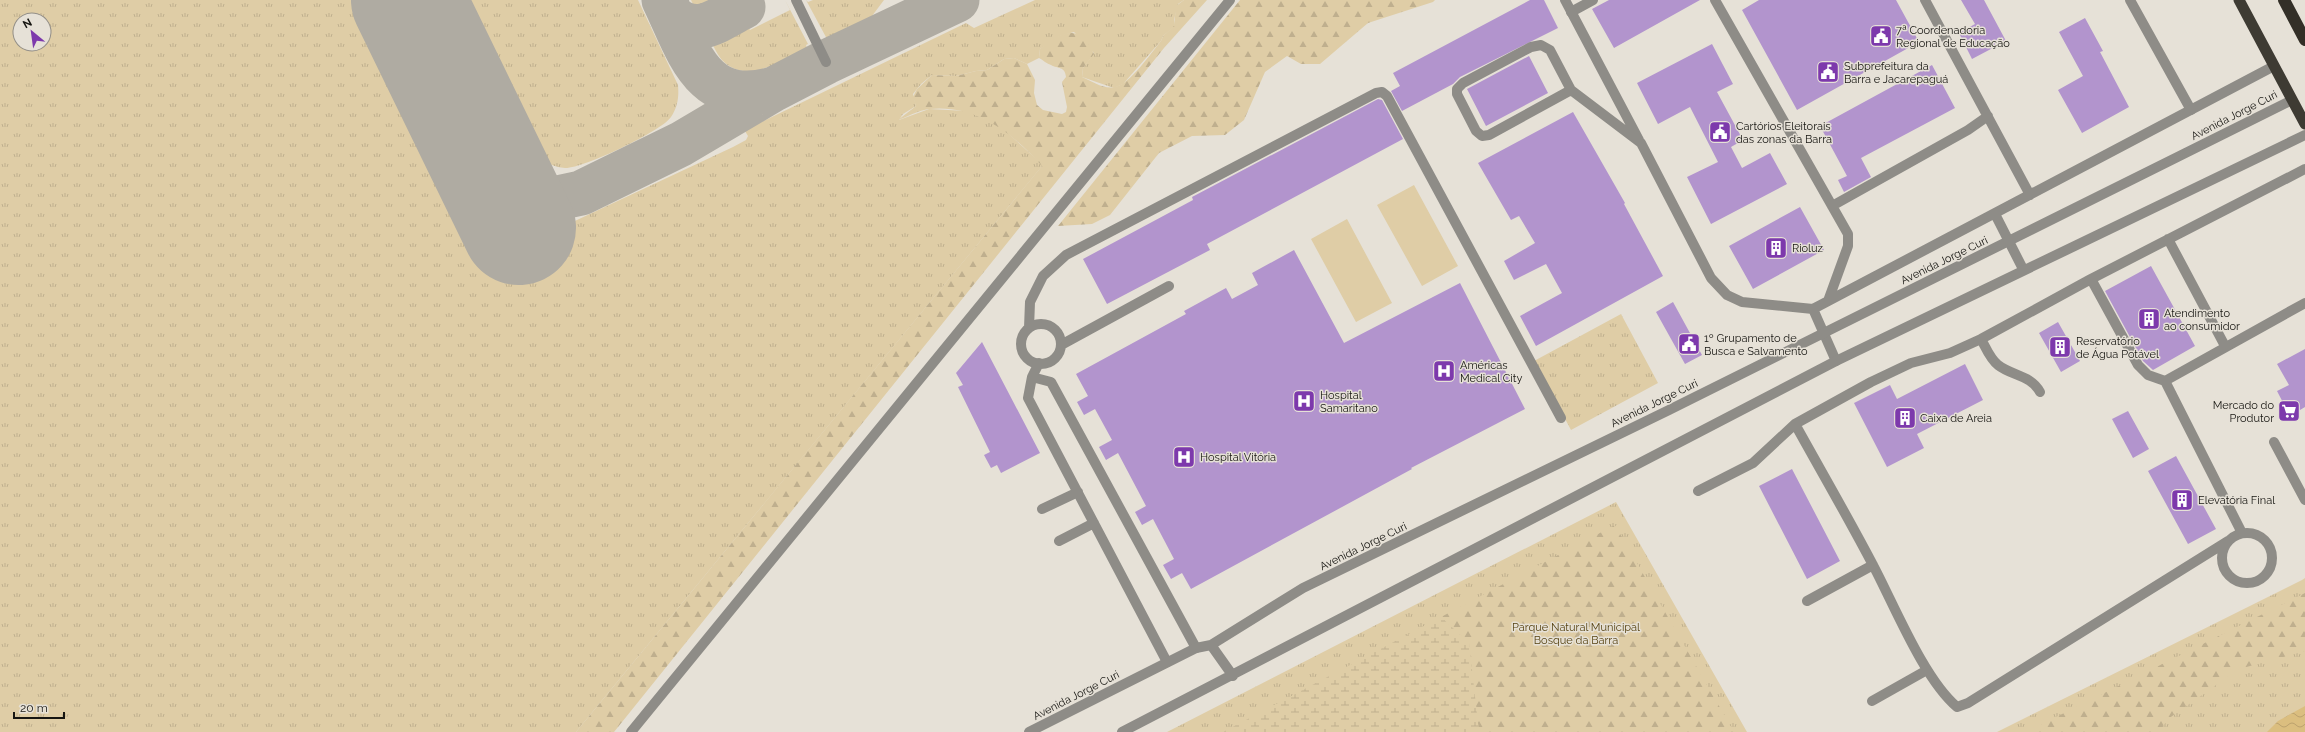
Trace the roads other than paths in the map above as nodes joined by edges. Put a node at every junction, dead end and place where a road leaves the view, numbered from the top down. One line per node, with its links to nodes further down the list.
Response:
1 (796, 0): 12 (street)
2 (1230, 0): 62 (street)
3 (1565, 0): 10 (street)
4 (1593, 0): 10 (street)
5 (1715, 0): 23 (street)
6 (1925, 0): 17 (street)
7 (2130, 0): 16 (street)
8 (2239, 0): 13 (highway)
9 (2284, 0): 11 (highway)
10 (1571, 12): 20 (street)
11 (2305, 40)
12 (826, 62)
13 (2274, 66): 15 (highway); 16 (street)
14 (1571, 90): 14 (street); 20 (street)
15 (2292, 100): 18 (highway); 26 (street, Avenida Jorge Curi)
16 (2191, 110): 22 (street)
17 (1988, 116): 22 (street); 23 (street)
18 (2305, 124)
19 (2305, 135): 27 (street)
20 (1641, 143): 32 (street)
21 (2305, 169): 25 (street)
22 (2030, 195): 24 (street)
23 (1832, 206): 30 (street)
24 (1995, 214): 26 (street); 30 (street)
25 (2168, 239): 28 (street); 37 (street)
26 (2010, 241): 27 (street); 34 (street, Avenida Jorge Curi)
27 (2023, 269): 38 (street)
28 (2091, 279): 35 (street); 41 (street)
29 (1169, 286): 36 (street)
30 (1828, 301): 32 (street)
31 (2305, 303): 37 (street)
32 (1813, 309): 34 (street)
33 (1029, 328): 36 (street); 39 (street); 43 (street)
34 (1824, 331): 38 (street); 56 (street, Avenida Jorge Curi)
35 (1981, 339): 42 (street); 44 (street)
36 (1061, 346): 39 (street)
37 (2225, 346): 41 (street)
38 (1836, 361): 60 (street)
39 (1039, 363): 40 (street)
40 (1032, 377): 47 (street); 57 (street)
41 (2166, 381): 51 (street)
42 (2040, 392)
43 (1561, 418)
44 (1795, 424): 46 (street); 54 (street)
45 (2274, 442): 48 (street)
46 (1698, 491)
47 (1078, 492): 49 (street); 50 (street)
48 (2305, 500)
49 (1042, 509)
50 (1094, 523): 52 (street); 58 (street)
51 (2242, 533): 53 (street); 53 (street)
52 (1059, 541)
53 (2228, 542): 59 (street)
54 (1873, 565): 55 (street); 59 (street)
55 (1807, 601)
56 (1211, 645): 57 (street, Avenida Jorge Curi); 60 (street)
57 (1196, 648): 58 (street, Avenida Jorge Curi)
58 (1167, 662): 63 (street, Avenida Jorge Curi)
59 (1927, 670): 61 (street)
60 (1233, 676): 64 (street)
61 (1872, 701)
62 (631, 732)
63 (1029, 732)
64 (1122, 732)

